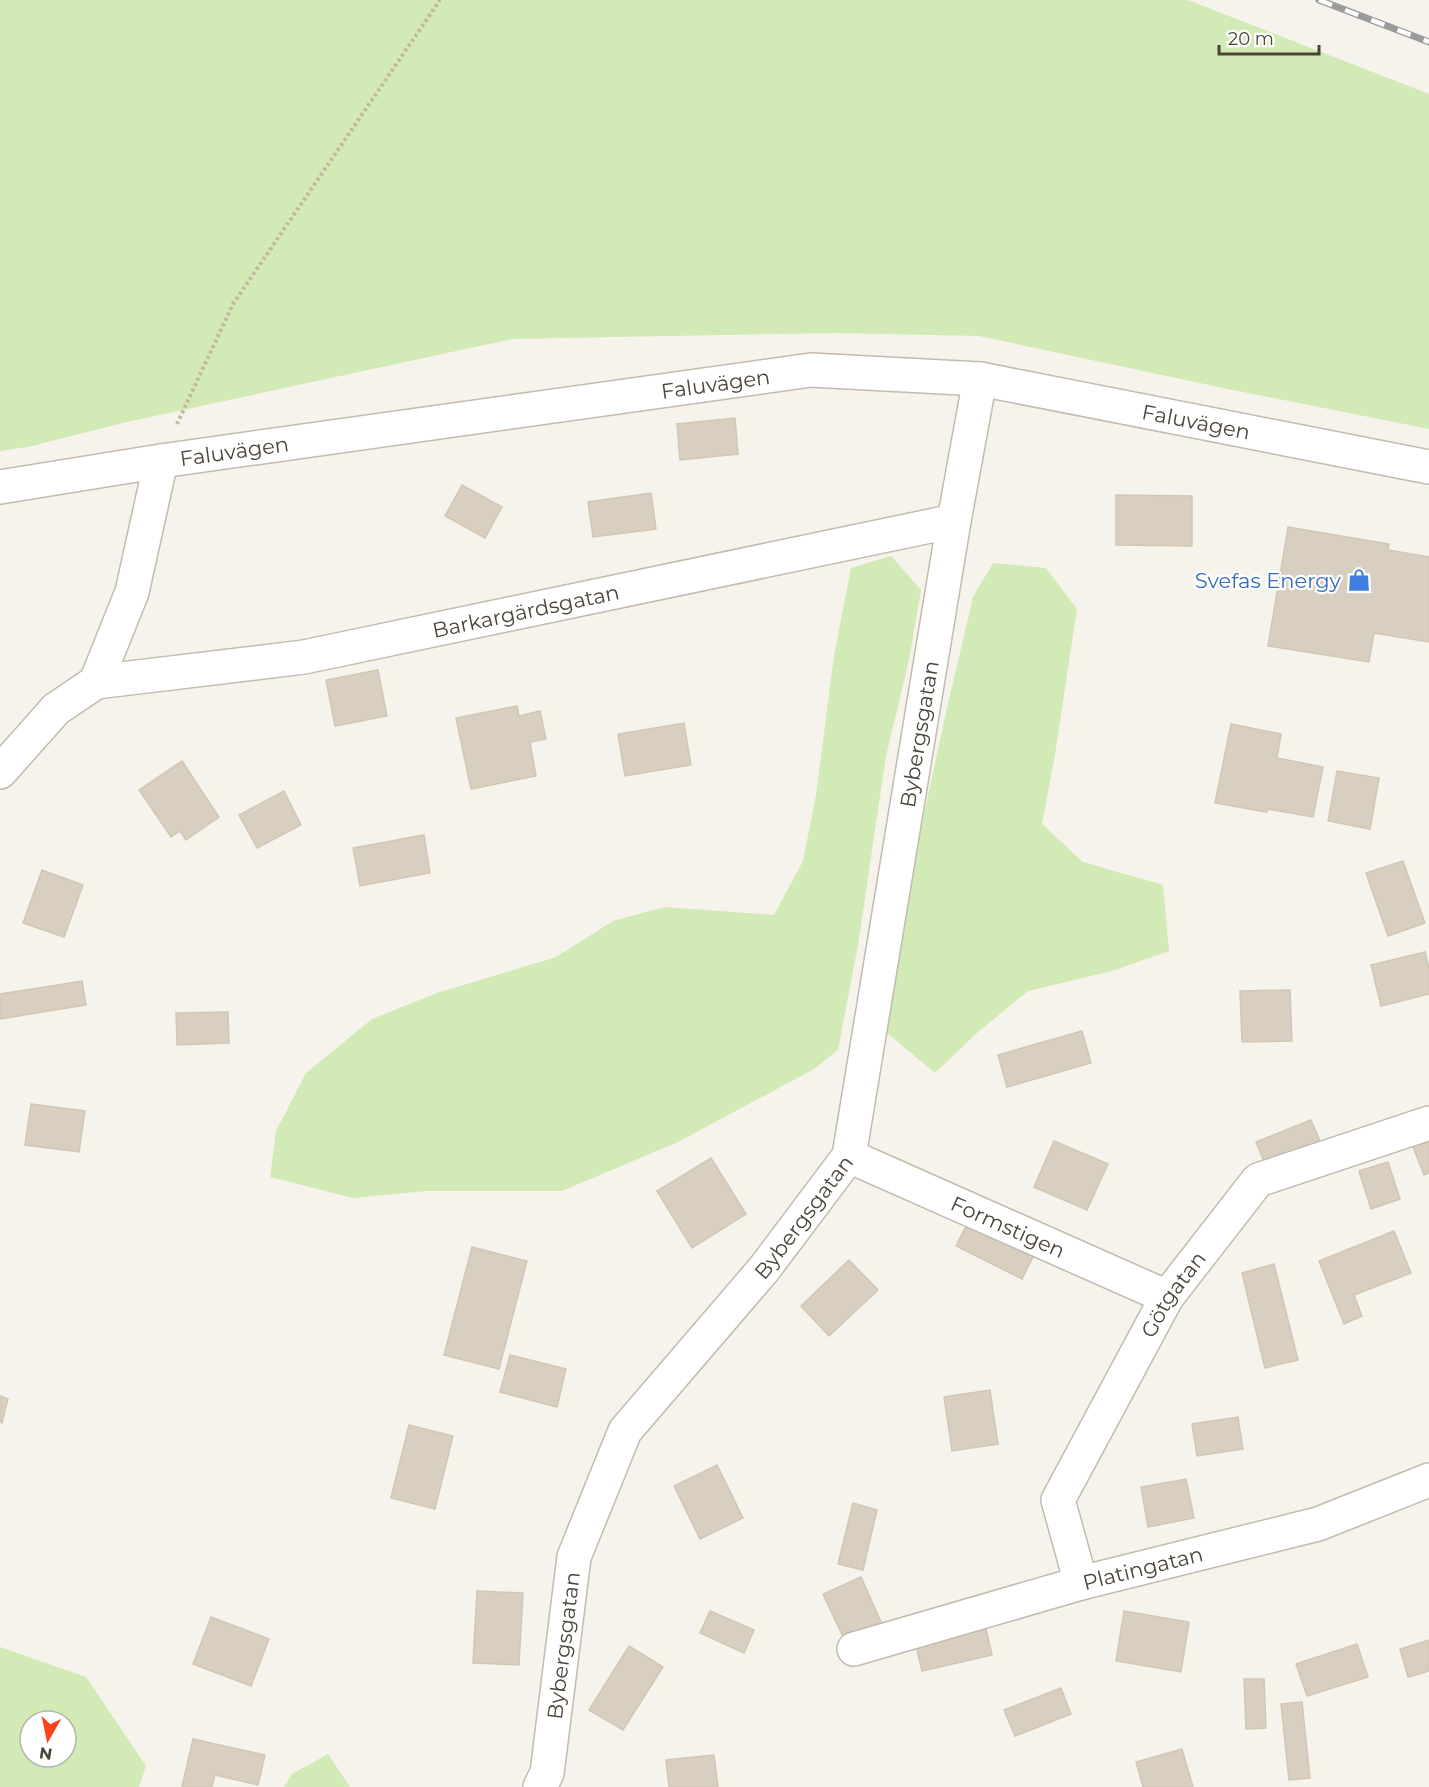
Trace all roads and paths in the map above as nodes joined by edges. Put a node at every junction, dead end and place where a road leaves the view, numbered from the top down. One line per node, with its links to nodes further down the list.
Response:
1 (440, 0): 3 (path)
2 (980, 379): 3 (street, Faluvägen); 4 (street, Faluvägen); 6 (street)
3 (160, 461): 5 (street, Faluvägen); 7 (street)
4 (1429, 467)
5 (0, 487)
6 (954, 521): 7 (street, Barkargärdsgatan); 10 (street, Bybergsgatan)
7 (96, 682): 8 (street, Barkargärdsgatan)
8 (0, 772)
9 (1429, 1123): 11 (street, Götgatan)
10 (849, 1156): 11 (street, Formstigen); 15 (street, Bybergsgatan)
11 (1167, 1297): 13 (street, Götgatan)
12 (1429, 1480): 13 (street, Platingatan)
13 (1081, 1583): 14 (street, Platingatan)
14 (855, 1649)
15 (540, 1787)

